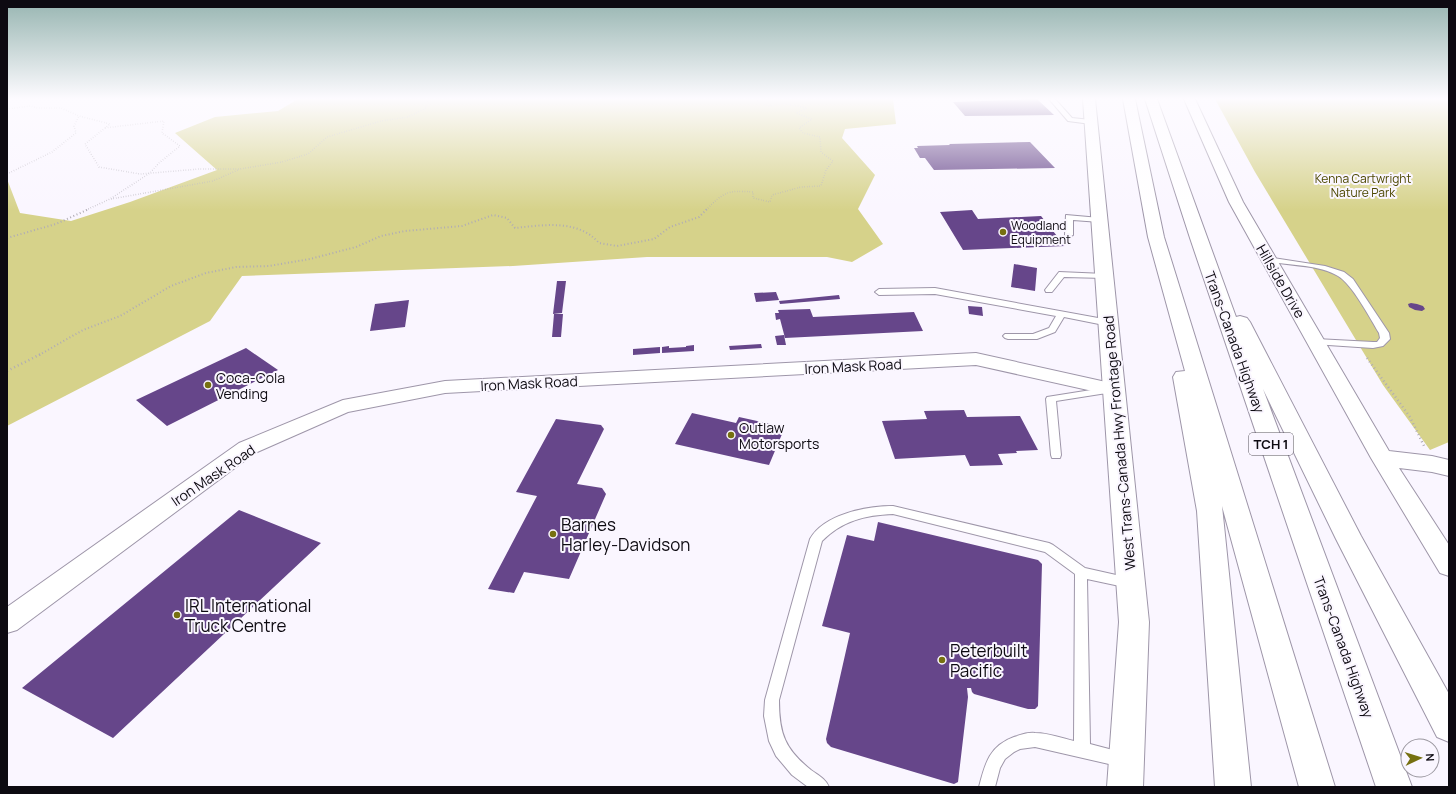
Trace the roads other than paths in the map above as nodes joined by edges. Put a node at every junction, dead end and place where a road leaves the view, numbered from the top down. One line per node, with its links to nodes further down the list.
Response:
1 (1092, 136): 5 (main road, West Trans-Canada Hwy Frontage Road)
2 (1136, 136): 7 (main road)
3 (1164, 136): 8 (main road, Trans-Canada Highway / TCH 1)
4 (1206, 136): 9 (street, Hillside Drive)
5 (1100, 220): 6 (lane); 10 (main road, West Trans-Canada Hwy Frontage Road)
6 (1069, 235)
7 (1156, 237): 30 (main road); 31 (main road)
8 (1198, 238): 25 (main road); 32 (main road, Trans-Canada Highway / TCH 1)
9 (1269, 259): 16 (street, Hillside Drive); 16 (lane)
10 (1105, 276): 11 (lane); 14 (main road, West Trans-Canada Hwy Frontage Road)
11 (1049, 290)
12 (878, 292): 13 (lane)
13 (1061, 314): 14 (lane); 15 (lane)
14 (1109, 323): 17 (main road, West Trans-Canada Hwy Frontage Road)
15 (1008, 336)
16 (1316, 342): 19 (street, Hillside Drive)
17 (1115, 390): 18 (lane); 23 (main road, West Trans-Canada Hwy Frontage Road); 24 (street, Iron Mask Road)
18 (1056, 455)
19 (1382, 458): 20 (street); 21 (street, Hillside Drive)
20 (1440, 466)
21 (1449, 566)
22 (1081, 572): 23 (lane); 26 (lane); 28 (lane)
23 (1131, 583): 27 (main road, West Trans-Canada Hwy Frontage Road)
24 (7, 622)
25 (1449, 726)
26 (1082, 750): 27 (lane); 29 (lane)
27 (1126, 774)
28 (821, 787)
29 (987, 787)
30 (1233, 787)
31 (1317, 787)
32 (1394, 787)

